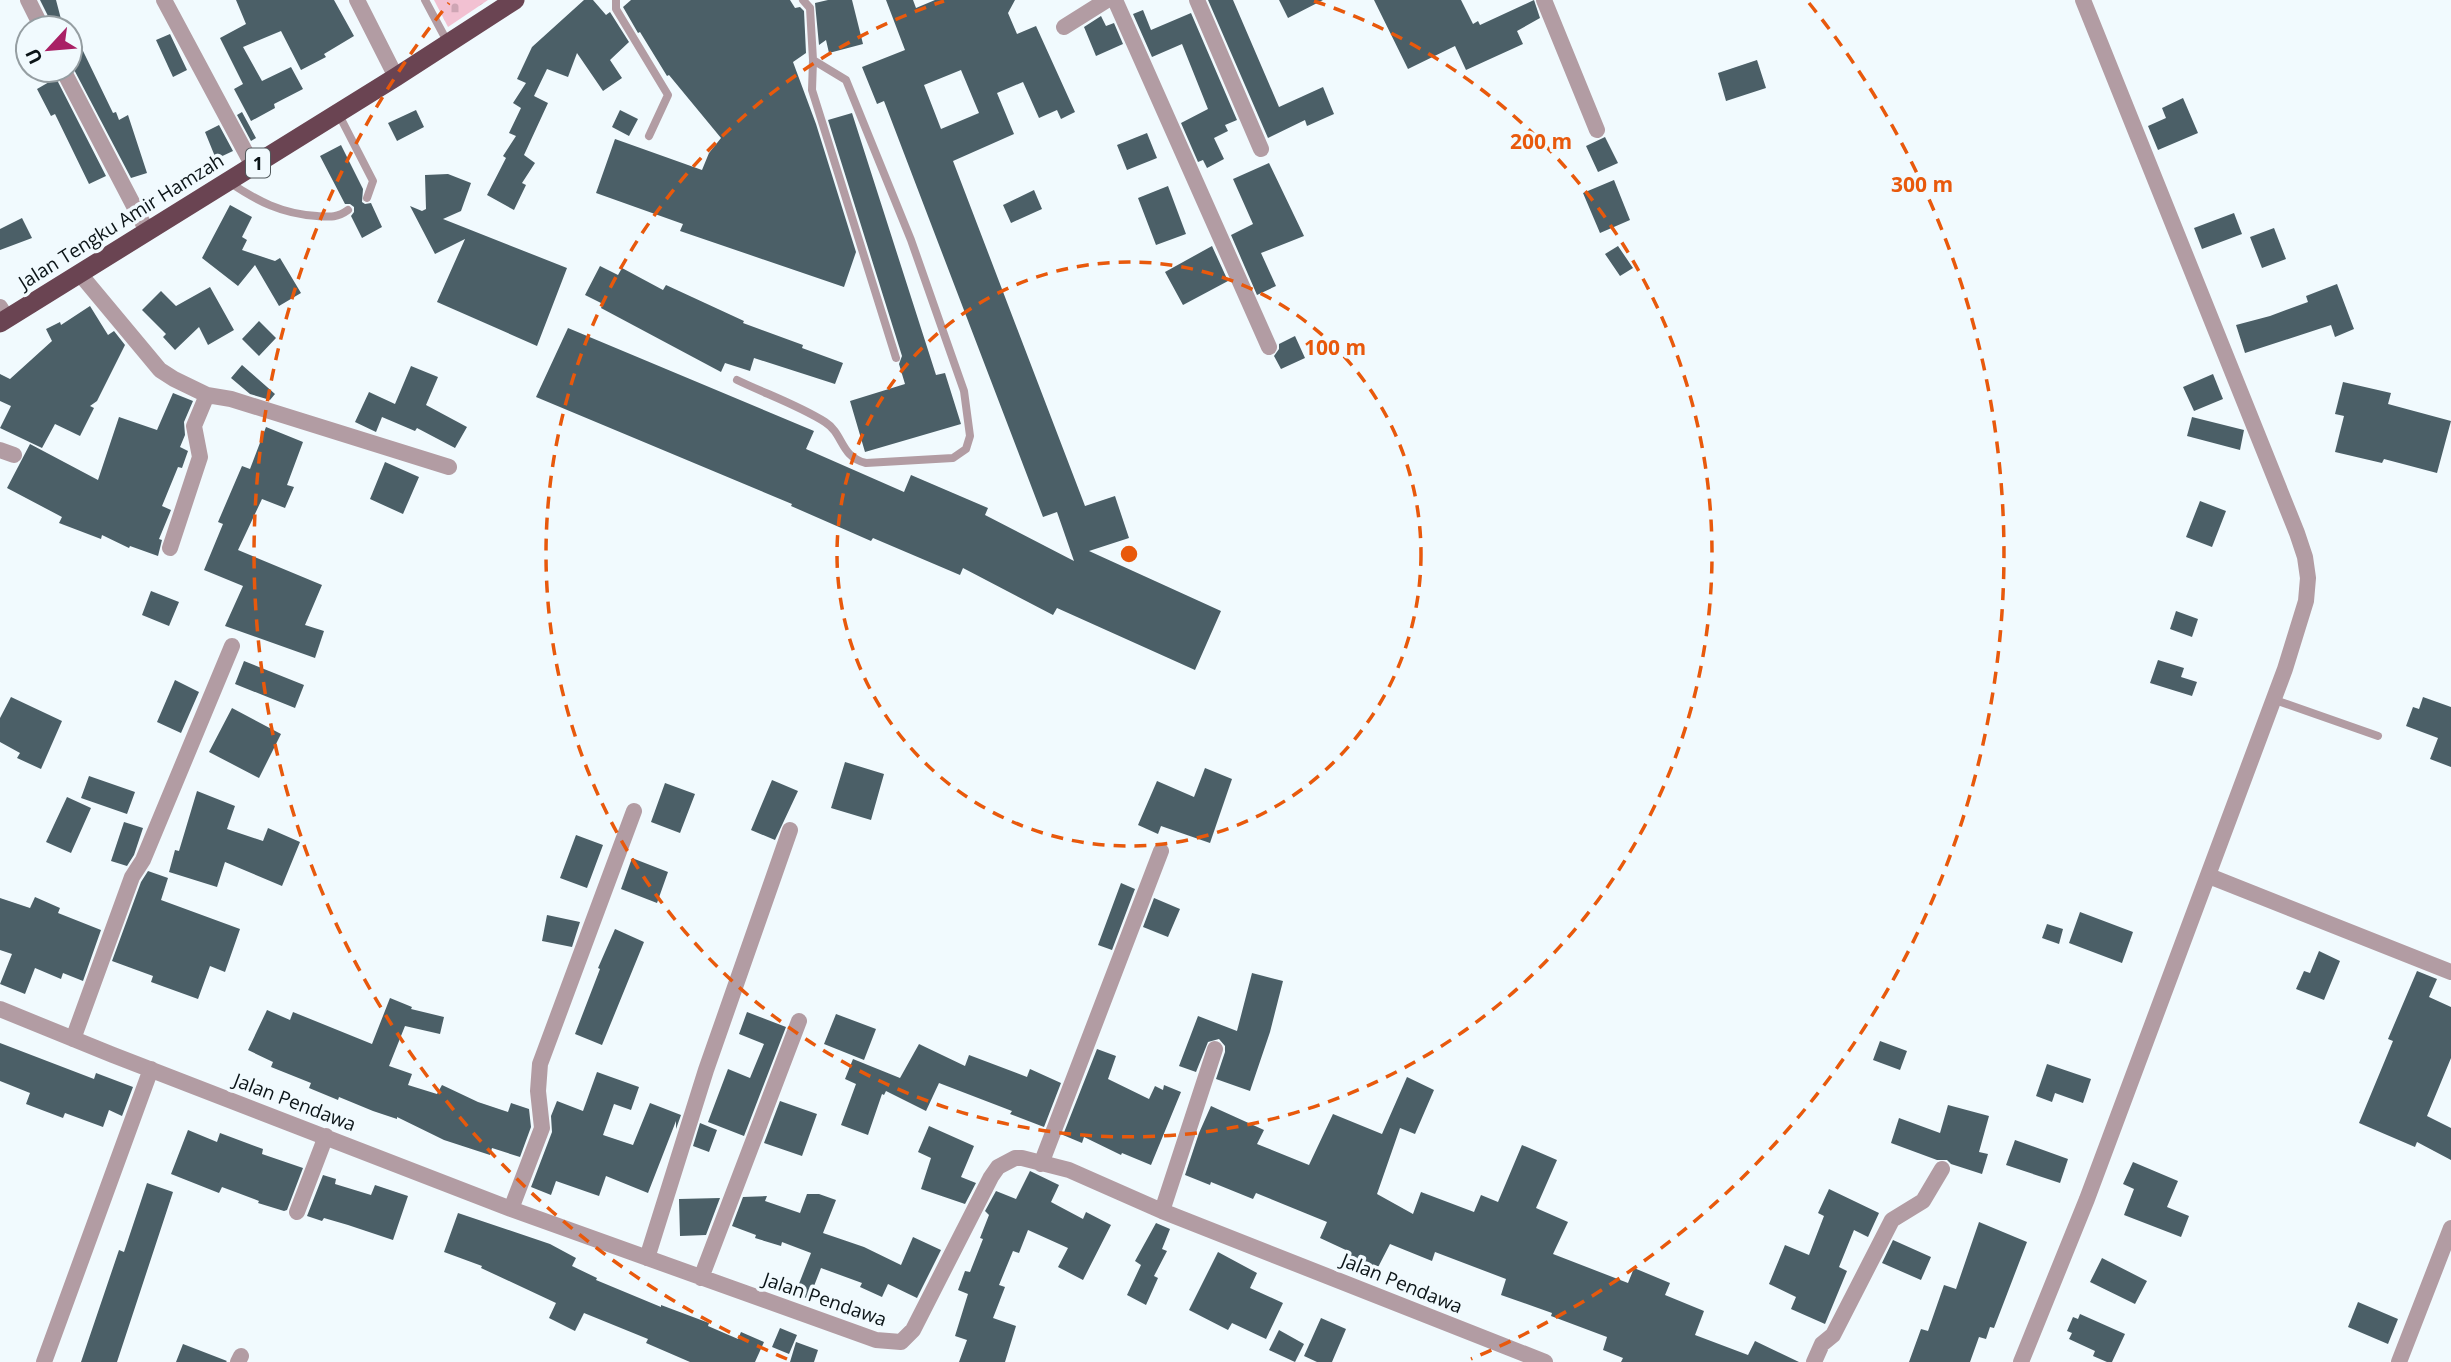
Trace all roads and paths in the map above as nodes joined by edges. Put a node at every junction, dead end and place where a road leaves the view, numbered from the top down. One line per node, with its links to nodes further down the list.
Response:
1 (164, 0): 21 (street)
2 (357, 0): 15 (street)
3 (425, 0): 13 (lane)
4 (515, 0): 13 (highway, Jalan Tengku Amir Hamzah / 1)
5 (616, 0): 19 (lane)
6 (803, 0): 14 (lane)
7 (1107, 0): 12 (street)
8 (1115, 0): 28 (street)
9 (1197, 0): 20 (street)
10 (1544, 0): 18 (street)
11 (2083, 0): 35 (street)
12 (1064, 27)
13 (448, 43): 15 (highway, Jalan Tengku Amir Hamzah / 1)
14 (813, 60): 29 (lane); 30 (lane)
15 (396, 77): 17 (highway, Jalan Tengku Amir Hamzah / 1)
16 (70, 84): 25 (street)
17 (338, 113): 21 (highway, Jalan Tengku Amir Hamzah / 1); 23 (lane)
18 (1597, 130)
19 (649, 136)
20 (1261, 149)
21 (253, 166): 22 (highway, Jalan Tengku Amir Hamzah / 1)
22 (227, 180): 24 (lane); 25 (highway, Jalan Tengku Amir Hamzah / 1)
23 (367, 198)
24 (348, 211)
25 (147, 231): 26 (highway, Jalan Tengku Amir Hamzah / 1)
26 (80, 274): 27 (highway, Jalan Tengku Amir Hamzah / 1); 31 (street)
27 (2, 316)
28 (1269, 346)
29 (896, 358)
30 (737, 380)
31 (207, 395): 32 (street); 33 (street)
32 (449, 467)
33 (170, 548)
34 (232, 646): 44 (street)
35 (2275, 701): 36 (lane); 40 (street)
36 (2378, 736)
37 (634, 811): 50 (street)
38 (790, 830): 54 (street)
39 (1161, 851): 48 (street)
40 (2209, 876): 41 (street); 59 (street)
41 (2451, 972)
42 (0, 1009): 44 (street, Jalan Pendawa)
43 (799, 1021): 55 (street)
44 (73, 1039): 46 (street, Jalan Pendawa)
45 (1215, 1049): 51 (street)
46 (150, 1069): 47 (street, Jalan Pendawa); 56 (street)
47 (326, 1136): 50 (street, Jalan Pendawa); 52 (street)
48 (1041, 1164): 51 (street, Jalan Pendawa); 55 (street, Jalan Pendawa)
49 (1942, 1169): 58 (street)
50 (511, 1209): 54 (street, Jalan Pendawa)
51 (1162, 1211): 57 (street, Jalan Pendawa)
52 (297, 1212)
53 (2451, 1228): 60 (street)
54 (648, 1258): 55 (street, Jalan Pendawa)
55 (701, 1278)
56 (44, 1362)
57 (1545, 1362)
58 (1814, 1362)
59 (2021, 1362)
60 (2399, 1362)

